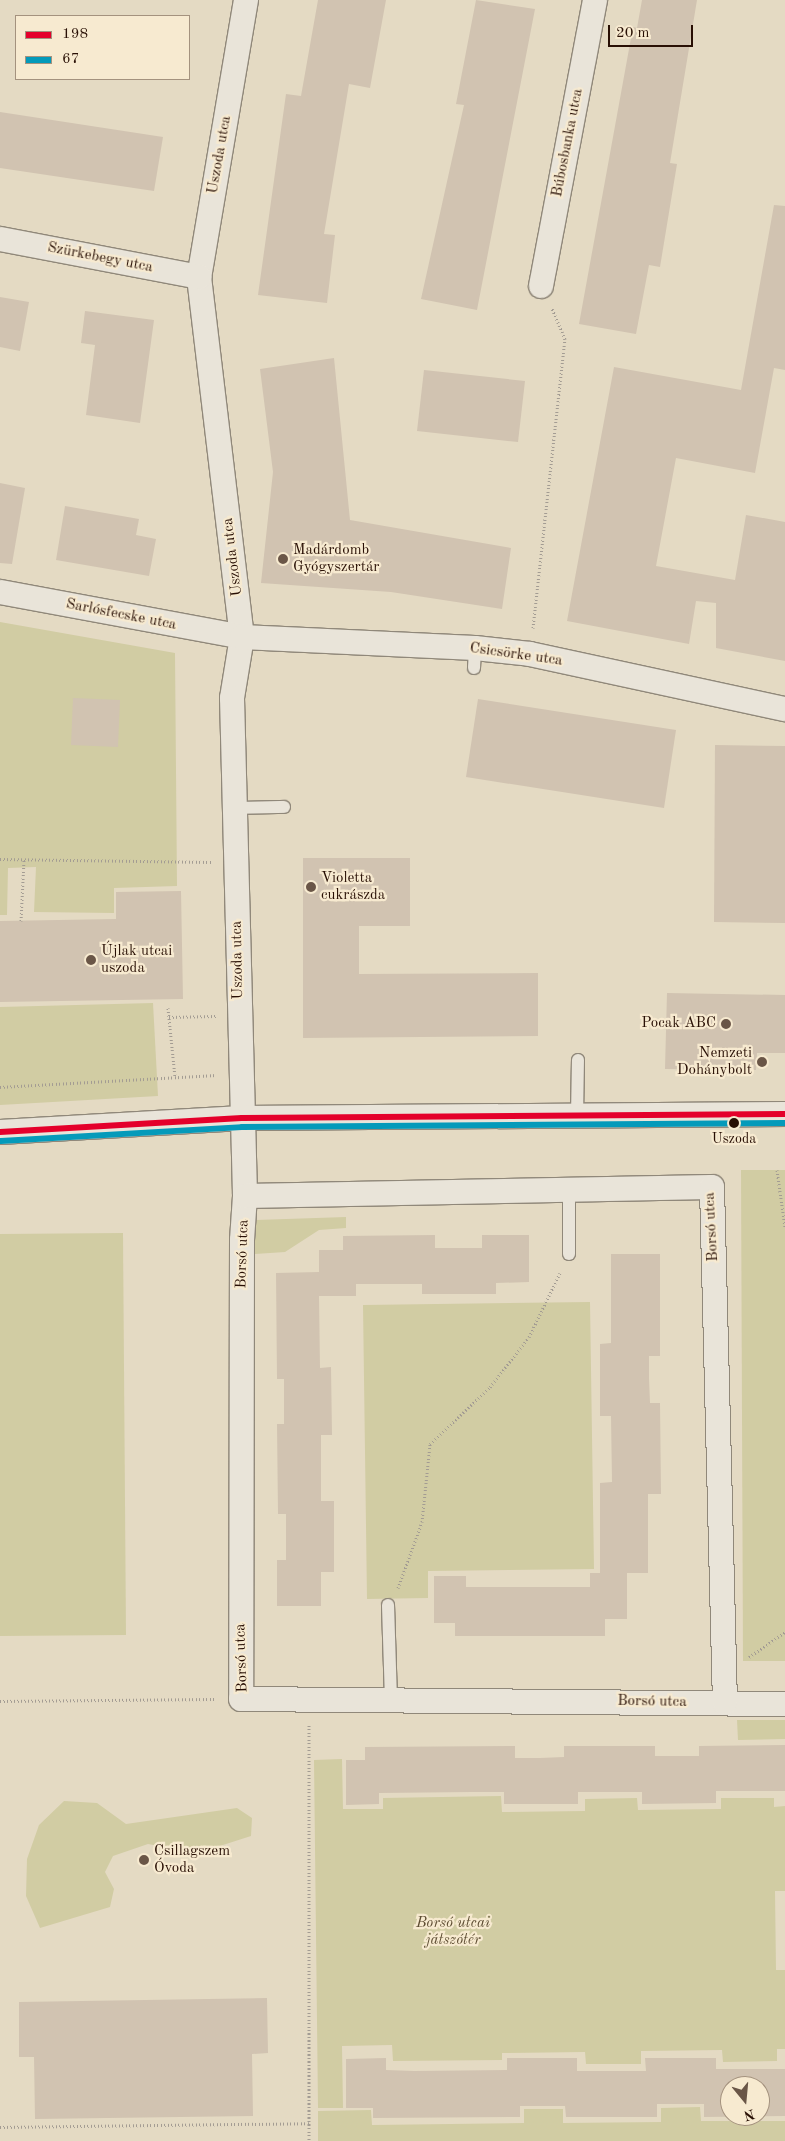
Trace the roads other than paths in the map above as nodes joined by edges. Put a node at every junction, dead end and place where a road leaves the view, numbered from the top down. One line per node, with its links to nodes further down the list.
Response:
1 (246, 0): 4 (street, Uszoda utca)
2 (595, 0): 5 (street, Búbosbanka utca)
3 (0, 239): 4 (street, Szürkebegy utca)
4 (199, 277): 7 (street, Uszoda utca)
5 (541, 286)
6 (0, 592): 7 (street, Sarlósfecske utca)
7 (242, 637): 8 (street, Csicsörke utca); 10 (street, Uszoda utca)
8 (785, 709)
9 (284, 807): 10 (lane)
10 (235, 808): 14 (street, Uszoda utca)
11 (578, 1060): 13 (lane)
12 (785, 1114): 13 (street)
13 (577, 1116): 14 (street)
14 (242, 1118): 15 (street); 17 (street, Borsó utca)
15 (0, 1132)
16 (569, 1190): 17 (street, Borsó utca); 18 (lane); 21 (street, Borsó utca)
17 (245, 1196): 20 (street, Borsó utca)
18 (569, 1254)
19 (388, 1605): 20 (lane)
20 (391, 1699): 21 (street, Borsó utca)
21 (725, 1703): 22 (street, Borsó utca)
22 (785, 1704)

